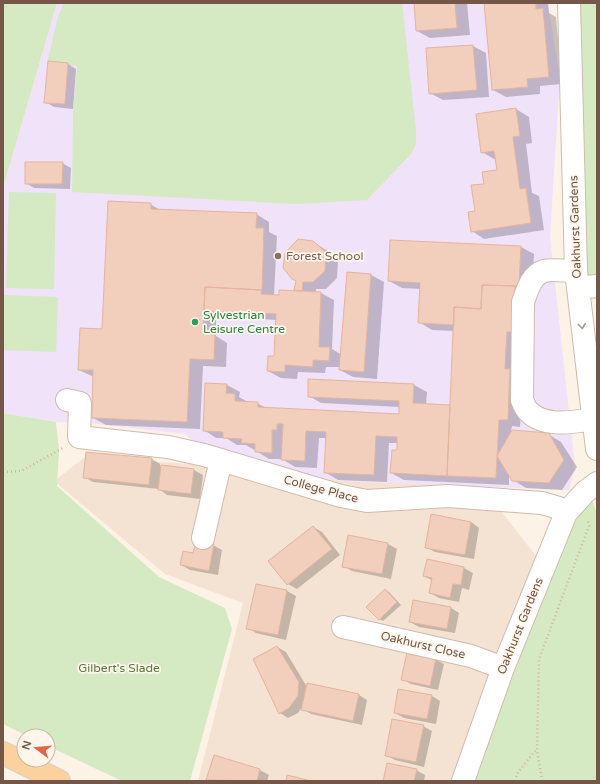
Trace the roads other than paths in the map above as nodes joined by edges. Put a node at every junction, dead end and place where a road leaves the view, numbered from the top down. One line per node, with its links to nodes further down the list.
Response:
1 (569, 3): 2 (street, Oakhurst Gardens)
2 (584, 281): 4 (street, Oakhurst Gardens, one-way to 4); 4 (street)
3 (67, 400): 6 (street, College Place)
4 (594, 419): 5 (street, Oakhurst Gardens)
5 (597, 449)
6 (221, 460): 8 (street, College Place); 9 (street)
7 (591, 488): 8 (street, Oakhurst Gardens)
8 (566, 514): 11 (street, Oakhurst Gardens)
9 (203, 538)
10 (342, 627): 11 (street, Oakhurst Close)
11 (503, 668): 14 (street, Oakhurst Gardens)
12 (3, 753): 13 (main road)
13 (59, 781)
14 (463, 781)

